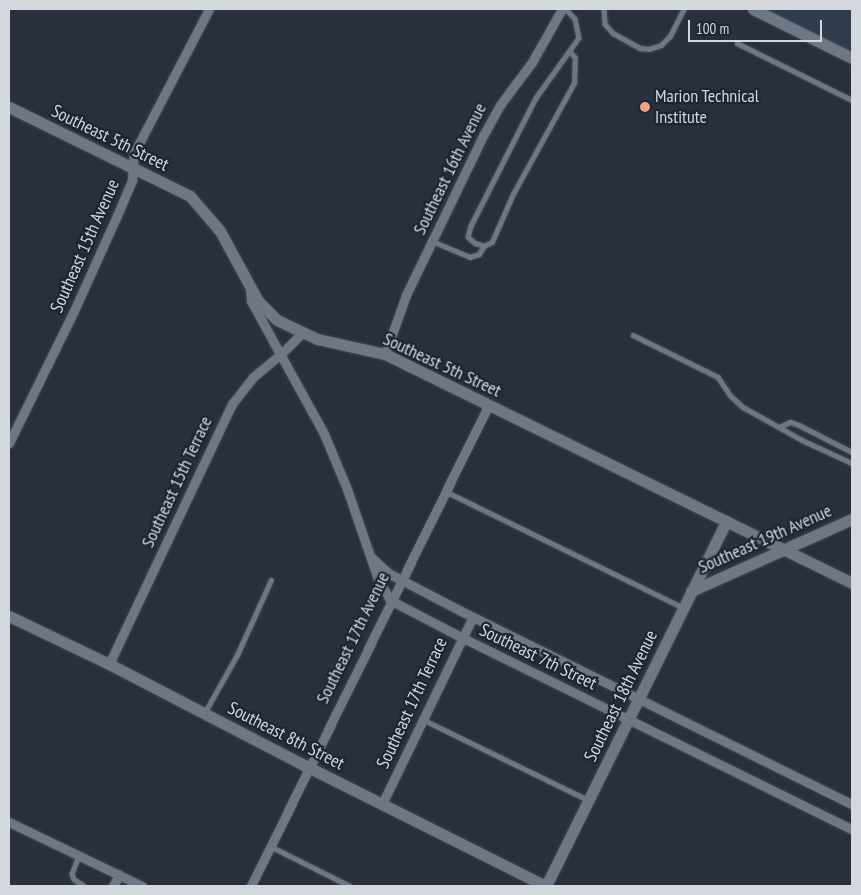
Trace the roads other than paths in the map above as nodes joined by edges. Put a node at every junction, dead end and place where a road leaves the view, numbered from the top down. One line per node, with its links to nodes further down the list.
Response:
1 (209, 9): 11 (street, Southeast 15th Avenue)
2 (564, 9): 7 (lane); 12 (street, Southeast 16th Avenue)
3 (604, 9): 4 (lane)
4 (684, 9)
5 (758, 10): 8 (street)
6 (737, 43): 9 (lane)
7 (570, 52): 13 (lane); 13 (lane)
8 (852, 58)
9 (852, 100)
10 (9, 107): 11 (street, Southeast 5th Street)
11 (134, 170): 14 (street, Southeast 5th Street); 21 (street, Southeast 15th Avenue)
12 (432, 241): 13 (lane); 18 (street, Southeast 16th Avenue)
13 (484, 246)
14 (249, 284): 15 (street, Southeast 5th Street); 17 (street)
15 (301, 334): 17 (street, Southeast 15th Terrace); 18 (street, Southeast 5th Street)
16 (633, 334): 20 (lane)
17 (281, 354): 28 (street); 38 (street, Southeast 15th Terrace)
18 (385, 354): 19 (street, Southeast 5th Street)
19 (488, 406): 24 (street, Southeast 17th Avenue); 26 (street, Southeast 5th Street)
20 (779, 426): 22 (lane); 23 (lane)
21 (9, 442)
22 (852, 452)
23 (852, 463)
24 (445, 491): 30 (street, Southeast 17th Avenue); 34 (lane)
25 (852, 519): 27 (street, Southeast 19th Avenue)
26 (726, 521): 27 (street, Southeast 5th Street); 32 (street, Southeast 18th Avenue)
27 (783, 549): 31 (street, Southeast 5th Street); 32 (street, Southeast 19th Avenue)
28 (368, 554): 30 (street, Southeast 7th Street); 33 (street)
29 (271, 580): 40 (lane)
30 (400, 580): 33 (street, Southeast 17th Avenue); 36 (street, Southeast 7th Street)
31 (852, 583)
32 (692, 591): 34 (street, Southeast 18th Avenue)
33 (390, 600): 37 (street, Southeast 7th Street); 43 (street, Southeast 17th Avenue)
34 (683, 608): 39 (street, Southeast 18th Avenue)
35 (9, 616): 38 (street, Southeast 8th Street)
36 (473, 617): 37 (street, Southeast 17th Terrace); 39 (street, Southeast 7th Street)
37 (461, 637): 41 (street, Southeast 17th Terrace); 42 (street, Southeast 7th Street)
38 (109, 664): 40 (street, Southeast 8th Street)
39 (639, 699): 42 (street, Southeast 18th Avenue); 46 (street, Southeast 7th Street)
40 (205, 714): 43 (street, Southeast 8th Street)
41 (422, 719): 44 (lane); 45 (street, Southeast 17th Terrace)
42 (629, 720): 44 (street, Southeast 18th Avenue); 48 (street, Southeast 7th Street)
43 (308, 767): 45 (street, Southeast 8th Street); 49 (street, Southeast 17th Avenue)
44 (589, 801): 57 (street, Southeast 18th Avenue)
45 (382, 804): 57 (street, Southeast 8th Street)
46 (852, 804)
47 (9, 822): 50 (street)
48 (852, 829)
49 (270, 846): 55 (street, Southeast 17th Avenue); 56 (lane)
50 (78, 856): 51 (street); 52 (lane)
51 (119, 875): 53 (street); 54 (street)
52 (84, 886)
53 (113, 886)
54 (142, 886)
55 (251, 886)
56 (350, 886)
57 (546, 886)

